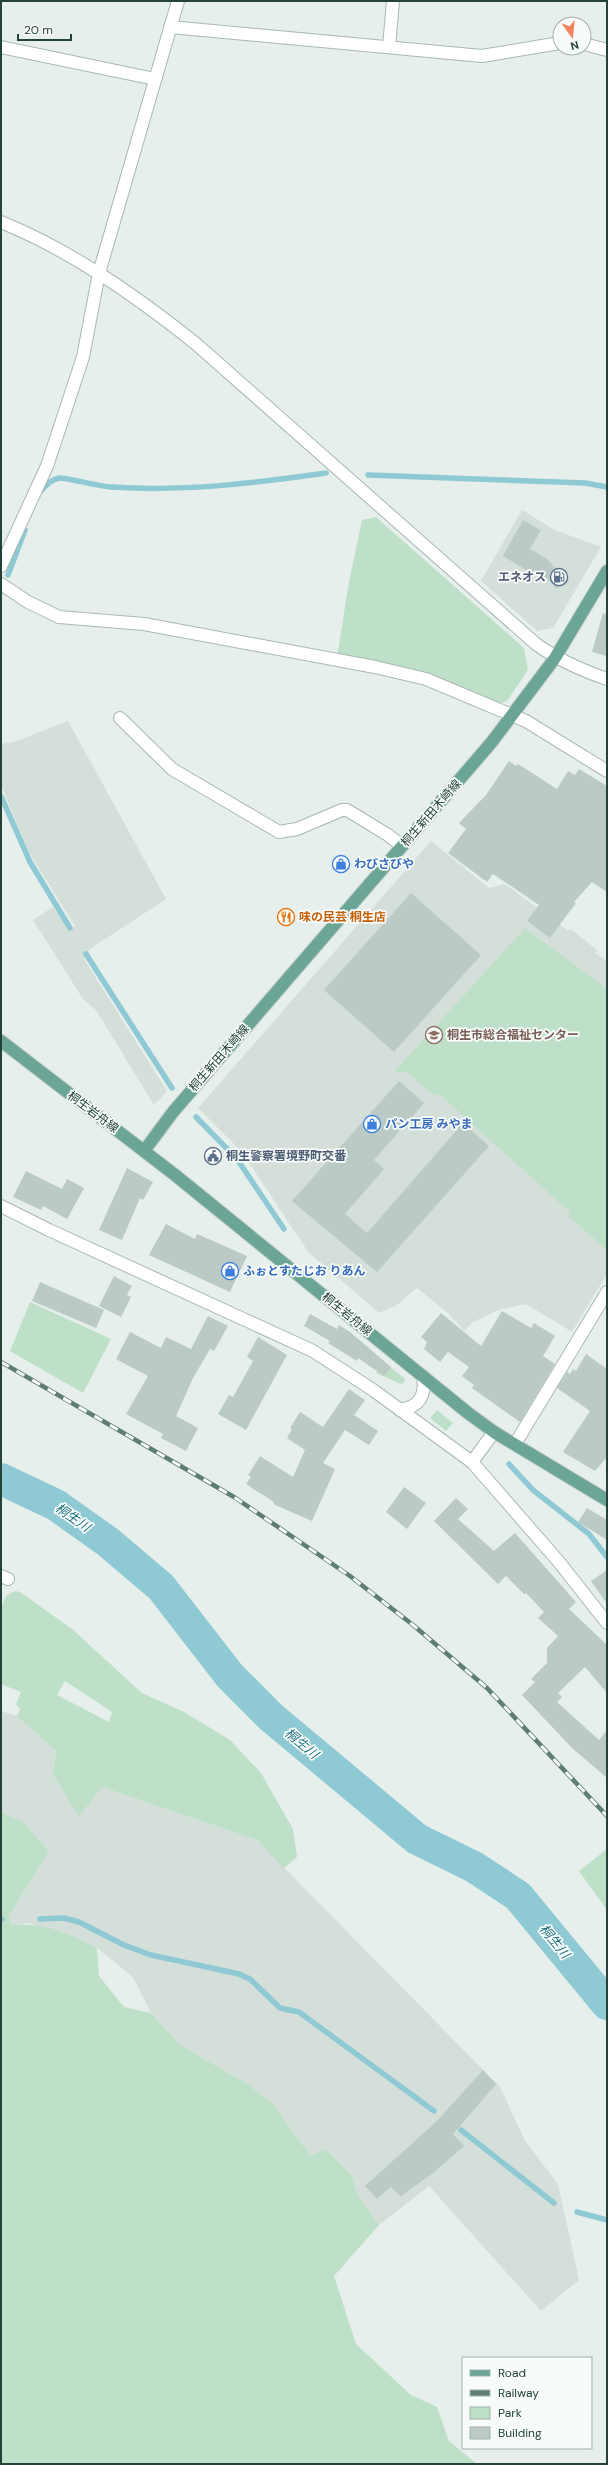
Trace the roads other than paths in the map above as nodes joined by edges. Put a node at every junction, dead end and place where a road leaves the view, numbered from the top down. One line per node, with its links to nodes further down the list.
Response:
1 (178, 1): 3 (street)
2 (393, 1): 6 (street)
3 (170, 27): 6 (street); 9 (street)
4 (552, 44): 6 (street)
5 (592, 46): 8 (street)
6 (389, 47)
7 (1, 48): 9 (street)
8 (607, 50)
9 (155, 80): 11 (street)
10 (1, 222): 11 (street)
11 (98, 273): 12 (street); 15 (street)
12 (1, 566)
13 (607, 571): 15 (main road, 桐生新田木崎線)
14 (1, 584): 17 (street)
15 (555, 658): 16 (street); 17 (main road, 桐生新田木崎線)
16 (607, 678)
17 (513, 715): 19 (street); 20 (main road, 桐生新田木崎線)
18 (120, 718): 20 (street)
19 (607, 771)
20 (402, 846): 22 (main road, 桐生新田木崎線)
21 (1, 1041): 22 (main road, 桐生岩舟線)
22 (144, 1151): 25 (main road, 桐生岩舟線)
23 (1, 1206): 26 (street)
24 (607, 1292): 28 (street)
25 (423, 1376): 26 (street); 27 (main road, 桐生岩舟線)
26 (400, 1410): 29 (street)
27 (494, 1432): 28 (main road, 桐生岩舟線); 29 (street)
28 (515, 1444): 30 (main road, 桐生岩舟線)
29 (472, 1462): 31 (street)
30 (607, 1500)
31 (607, 1623)

